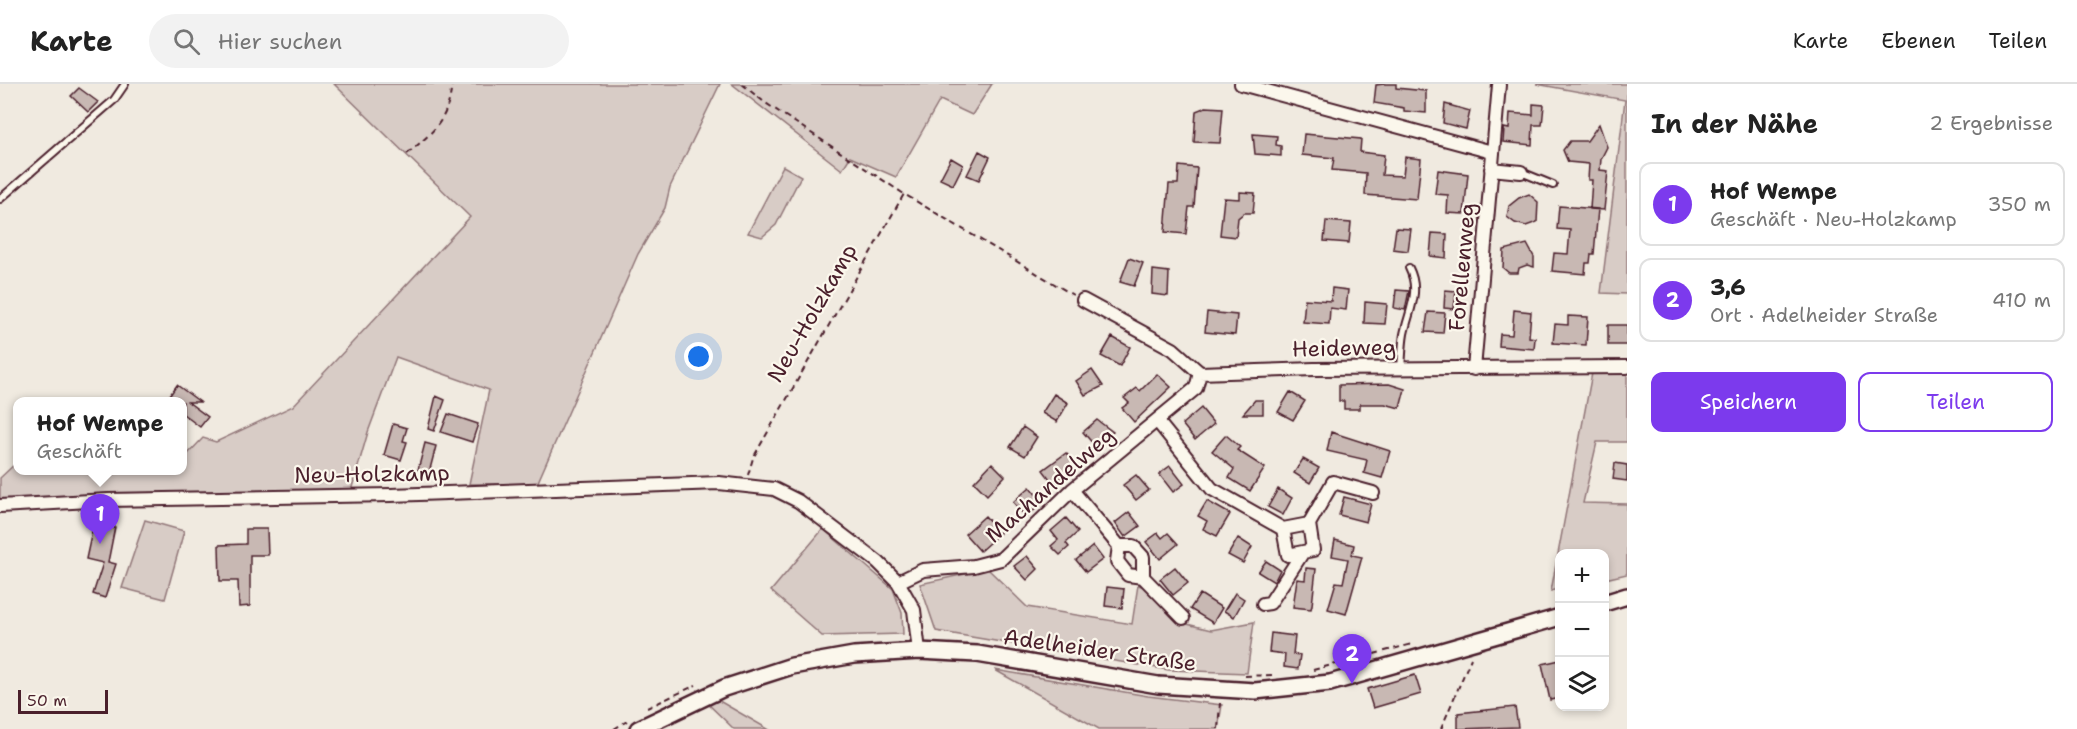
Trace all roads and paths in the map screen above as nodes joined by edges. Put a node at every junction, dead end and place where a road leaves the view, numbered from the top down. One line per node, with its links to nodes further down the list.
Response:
1 (125, 84): 12 (lane)
2 (452, 84): 7 (path)
3 (742, 84): 11 (path)
4 (1241, 84): 6 (street)
5 (1498, 85): 6 (street, Forellenweg)
6 (1492, 153): 8 (street, Forellenweg)
7 (407, 154)
8 (1491, 169): 9 (street); 17 (street, Forellenweg)
9 (1521, 172): 10 (lane)
10 (1553, 185)
11 (904, 194): 14 (path); 20 (path, Neu-Holzkamp)
12 (0, 199)
13 (1409, 268): 16 (lane)
14 (1083, 300): 18 (street)
15 (1627, 367): 17 (street, Heideweg)
16 (1401, 369): 17 (street, Heideweg); 18 (street, Heideweg)
17 (1474, 369)
18 (1200, 373): 19 (street, Machandelweg)
19 (1158, 422): 21 (street, Machandelweg); 25 (street)
20 (744, 486): 23 (street, Neu-Holzkamp); 29 (street, Neu-Holzkamp)
21 (1072, 490): 26 (street); 29 (street, Machandelweg)
22 (1373, 493): 24 (street)
23 (0, 506)
24 (1308, 525): 25 (street); 27 (street)
25 (1283, 529): 27 (street)
26 (1119, 546): 28 (street); 28 (street)
27 (1303, 552): 32 (street)
28 (1143, 577): 33 (street)
29 (898, 582): 37 (street, Neu-Holzkamp)
30 (1627, 596): 31 (street)
31 (1609, 602)
32 (1263, 604)
33 (1183, 618)
34 (1555, 618): 35 (street, Adelheider Straße)
35 (1478, 641): 41 (street, Adelheider Straße); 44 (path)
36 (1418, 643): 38 (path)
37 (919, 651): 41 (street, Adelheider Straße); 42 (street, Adelheider Straße)
38 (1303, 671)
39 (1273, 675): 40 (path)
40 (1236, 676)
41 (1221, 689): 43 (path)
42 (638, 729)
43 (1218, 729)
44 (1441, 729)

